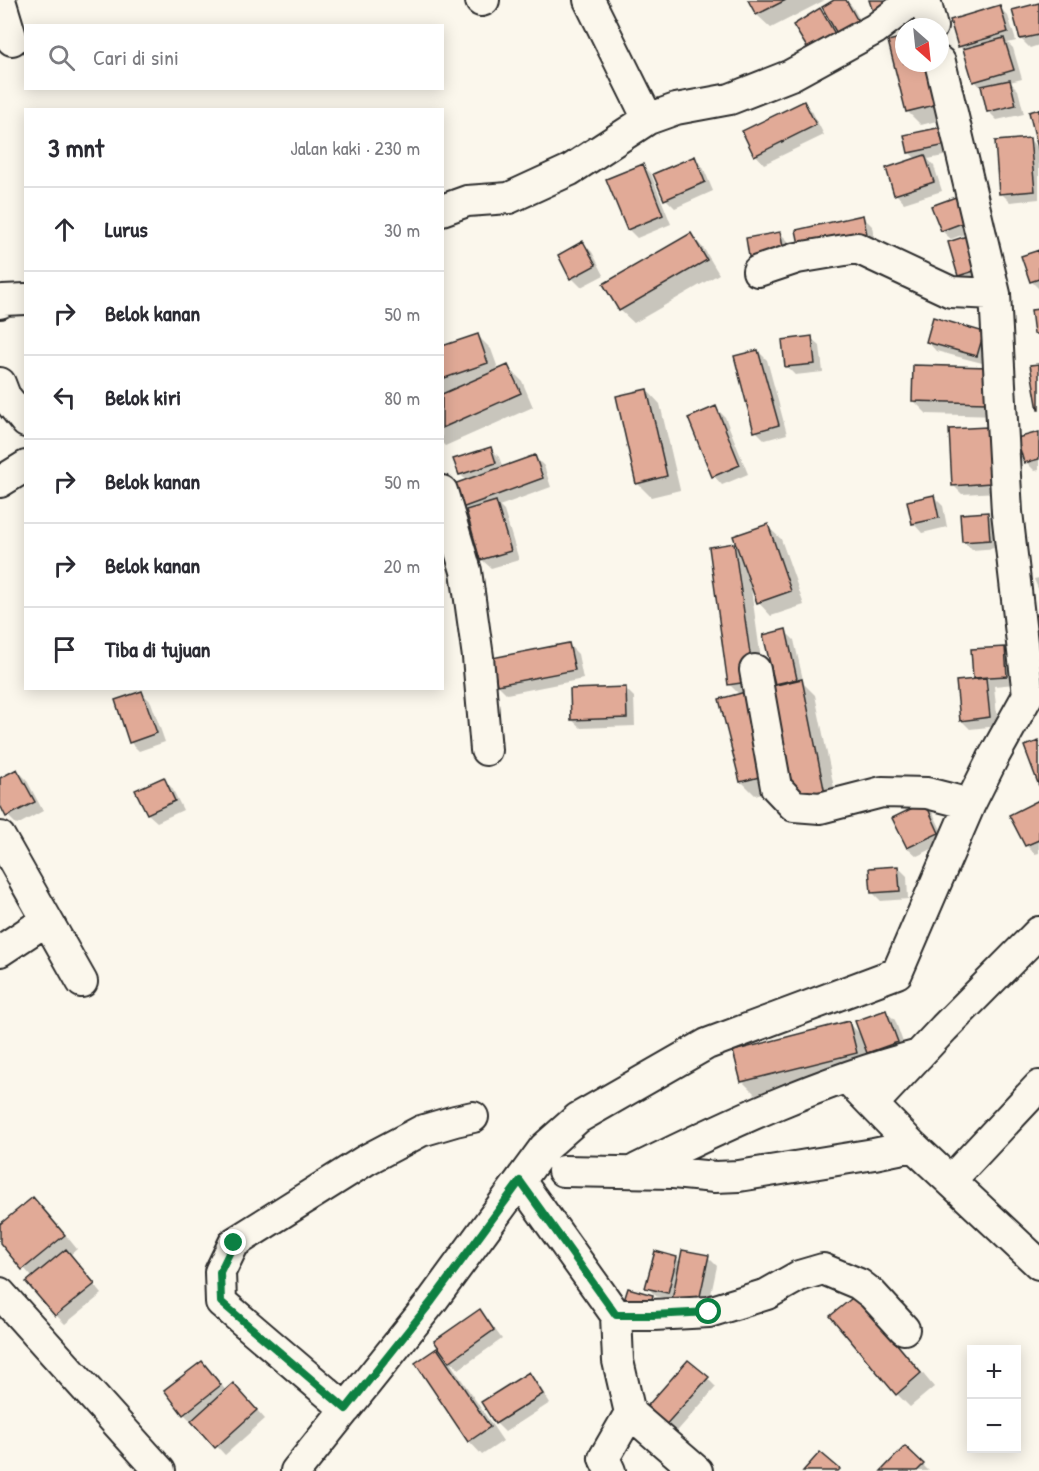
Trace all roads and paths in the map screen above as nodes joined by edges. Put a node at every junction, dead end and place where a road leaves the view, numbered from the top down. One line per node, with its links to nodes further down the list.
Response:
1 (0, 0): 6 (street)
2 (589, 0): 8 (street)
3 (913, 0): 8 (street)
4 (925, 0): 5 (street)
5 (930, 18)
6 (12, 40)
7 (942, 72): 11 (street)
8 (648, 119): 9 (street)
9 (444, 209)
10 (758, 271): 11 (street)
11 (994, 294): 20 (street)
12 (24, 299): 13 (street)
13 (0, 303)
14 (0, 383): 15 (street)
15 (24, 420)
16 (24, 467): 17 (street)
17 (0, 482)
18 (444, 498): 21 (street)
19 (755, 670): 22 (street)
20 (1034, 688): 22 (street)
21 (486, 750)
22 (970, 804): 37 (street)
23 (0, 837): 24 (street)
24 (47, 920): 26 (street); 27 (street)
25 (1039, 932): 28 (street)
26 (0, 951)
27 (82, 982)
28 (918, 1055): 29 (street); 31 (street)
29 (847, 1078): 31 (street); 35 (street)
30 (1039, 1086): 36 (street)
31 (873, 1104): 33 (street)
32 (473, 1118): 42 (street)
33 (914, 1146): 35 (street); 36 (street)
34 (563, 1171): 35 (street)
35 (632, 1172)
36 (951, 1180): 38 (street)
37 (520, 1181): 40 (street); 42 (street)
38 (1034, 1248)
39 (0, 1293): 44 (street)
40 (616, 1315): 41 (street); 43 (street)
41 (904, 1329)
42 (346, 1409): 45 (street)
43 (630, 1413): 46 (street); 47 (street)
44 (160, 1471)
45 (296, 1471)
46 (610, 1471)
47 (697, 1471)

